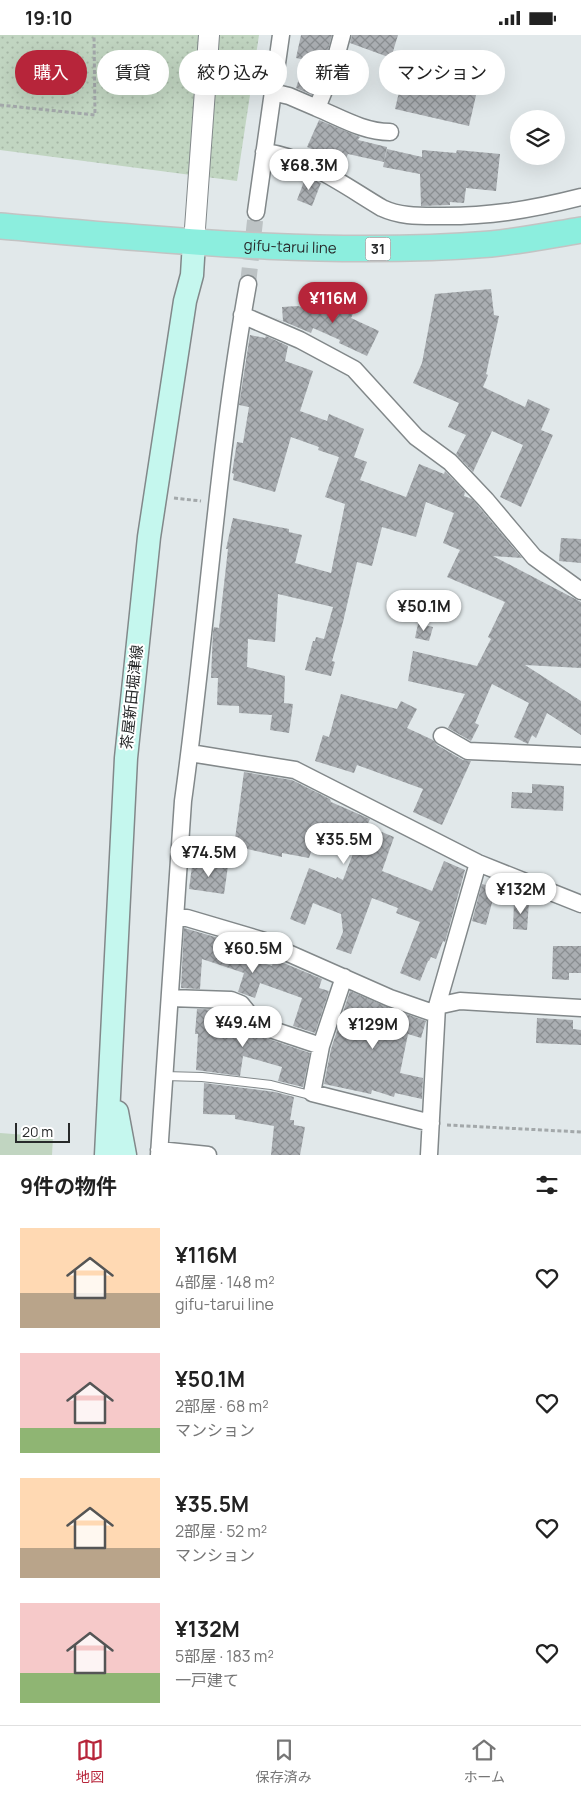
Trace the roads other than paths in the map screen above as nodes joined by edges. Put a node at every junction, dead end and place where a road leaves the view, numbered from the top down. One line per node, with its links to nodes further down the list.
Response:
1 (209, 35): 5 (street)
2 (214, 35): 6 (street)
3 (280, 35): 7 (street)
4 (342, 35): 11 (street)
5 (207, 50)
6 (208, 50)
7 (278, 50)
8 (201, 95): 18 (street)
9 (272, 95): 13 (street)
10 (285, 95): 11 (street)
11 (317, 107): 12 (street)
12 (390, 132)
13 (264, 152): 14 (street); 15 (street)
14 (581, 197)
15 (256, 212)
16 (0, 226): 18 (main road, gifu-tarui line / 31)
17 (581, 230): 18 (main road, gifu-tarui line / 31)
18 (184, 242): 33 (main road, 茶屋新田堀津線)
19 (248, 284): 20 (street)
20 (242, 315): 21 (street); 23 (street)
21 (581, 591)
22 (442, 736): 24 (street)
23 (190, 753): 25 (street); 27 (street)
24 (581, 756)
25 (478, 863): 26 (street); 31 (street)
26 (581, 904)
27 (175, 917): 28 (street); 29 (street)
28 (344, 977): 31 (street); 32 (street)
29 (170, 997): 32 (street); 34 (street)
30 (581, 1008): 31 (street)
31 (436, 1010): 36 (street)
32 (321, 1046): 35 (street)
33 (110, 1075): 38 (main road, 茶屋新田堀津線); 39 (main road)
34 (164, 1076): 35 (lane); 37 (street)
35 (312, 1093): 36 (street)
36 (431, 1123): 41 (street)
37 (159, 1152): 40 (street)
38 (106, 1155)
39 (125, 1155)
40 (208, 1155)
41 (429, 1155)

